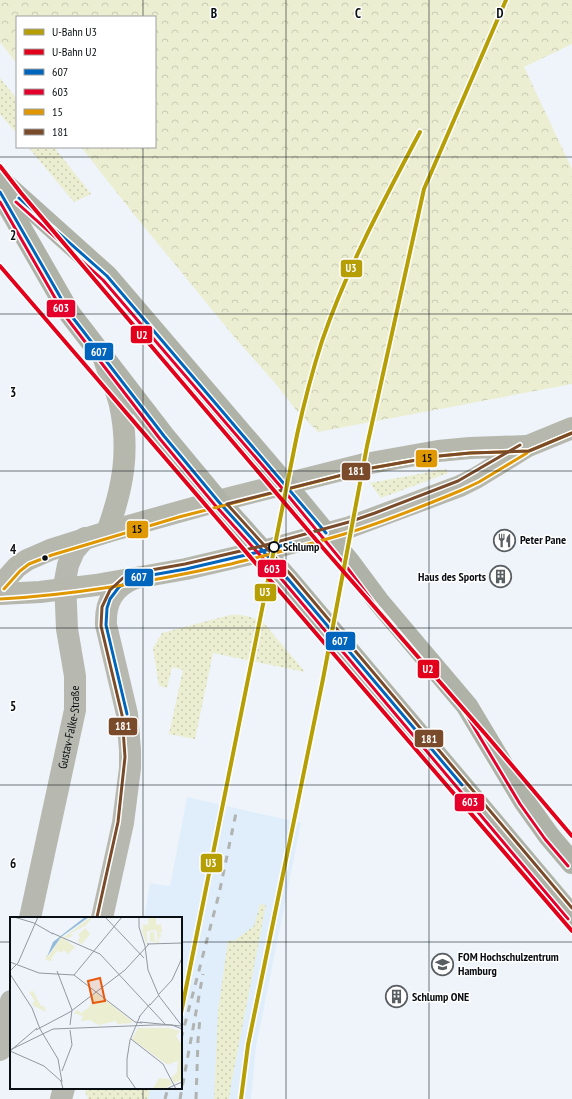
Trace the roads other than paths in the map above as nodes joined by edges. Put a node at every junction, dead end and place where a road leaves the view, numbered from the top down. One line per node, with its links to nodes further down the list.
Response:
1 (0, 181): 6 (main road)
2 (0, 192): 3 (main road)
3 (104, 357): 7 (main road); 8 (main road)
4 (572, 428): 5 (main road)
5 (528, 446): 6 (main road); 9 (main road)
6 (285, 484): 7 (main road); 9 (main road)
7 (218, 501): 8 (main road); 11 (main road)
8 (107, 532): 10 (main road)
9 (326, 533): 11 (main road); 16 (main road)
10 (85, 538): 13 (main road); 14 (street, Gustav-Falke-Straße)
11 (263, 551): 12 (main road); 17 (main road)
12 (135, 578): 14 (main road); 19 (street)
13 (0, 586)
14 (65, 589): 15 (main road); 18 (street, Gustav-Falke-Straße)
15 (0, 594)
16 (572, 863)
17 (572, 916)
18 (30, 917)
19 (102, 917)
20 (10, 1005): 21 (street)
21 (0, 1050)
22 (64, 1089): 23 (street)
23 (61, 1099)

